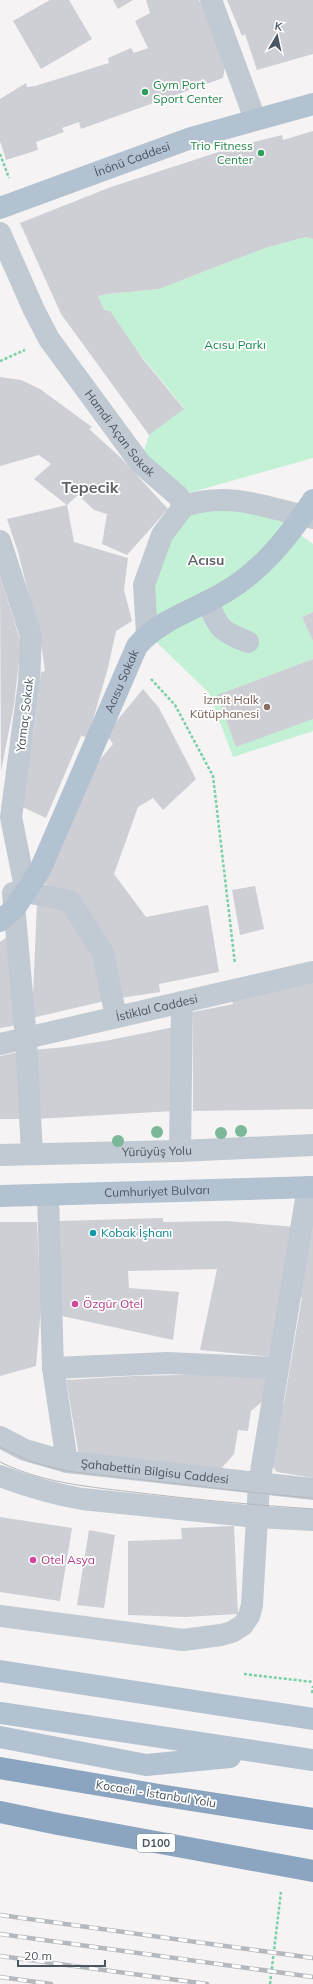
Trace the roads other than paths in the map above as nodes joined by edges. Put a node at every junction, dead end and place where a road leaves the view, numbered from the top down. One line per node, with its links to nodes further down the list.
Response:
1 (211, 0): 3 (street)
2 (313, 104): 3 (main road, İnönü Caddesi)
3 (255, 119): 4 (main road, İnönü Caddesi)
4 (0, 208)
5 (0, 233): 6 (street, Hamdi Açan Sokak)
6 (184, 506): 7 (street); 10 (street)
7 (310, 514): 9 (main road, Acısu Sokak)
8 (0, 541): 12 (street, Yamaç Sokak)
9 (208, 601): 10 (main road, Acısu Sokak); 11 (street)
10 (147, 633): 13 (main road, Acısu Sokak)
11 (248, 642)
12 (5, 813): 13 (street, Yamaç Sokak)
13 (14, 907): 16 (street); 17 (street, Yamaç Sokak)
14 (313, 972): 15 (street, İstiklal Caddesi)
15 (182, 1002): 16 (street, İstiklal Caddesi); 20 (street)
16 (116, 1017): 17 (street, İstiklal Caddesi)
17 (26, 1039): 18 (street, İstiklal Caddesi); 22 (street, Yamaç Sokak)
18 (0, 1044)
19 (313, 1145): 20 (street, Yürüyüş Yolu)
20 (180, 1151): 22 (street, Yürüyüş Yolu)
21 (0, 1154): 22 (street, Yürüyüş Yolu)
22 (32, 1154)
23 (311, 1187): 24 (main road, Cumhuriyet Bulvarı); 27 (street)
24 (48, 1195): 25 (main road, Cumhuriyet Bulvarı); 26 (street)
25 (0, 1196)
26 (53, 1368): 27 (street); 29 (street)
27 (278, 1368): 31 (street)
28 (0, 1437): 29 (street, Şahabettin Bilgisu Caddesi)
29 (66, 1462): 31 (street, Şahabettin Bilgisu Caddesi)
30 (0, 1476): 33 (street)
31 (259, 1484): 32 (street, Şahabettin Bilgisu Caddesi); 33 (street)
32 (313, 1489)
33 (257, 1517): 34 (street); 35 (street)
34 (313, 1520)
35 (0, 1616)
36 (0, 1671): 38 (main road)
37 (0, 1713): 40 (main road)
38 (313, 1719)
39 (0, 1737): 40 (main road)
40 (262, 1754): 41 (main road)
41 (313, 1760)
42 (0, 1768): 45 (highway, Kocaeli - İstanbul Yolu)
43 (0, 1812): 46 (highway, D100)
44 (0, 1819): 46 (highway)
45 (313, 1819)
46 (58, 1824): 47 (highway, D100)
47 (313, 1871)

